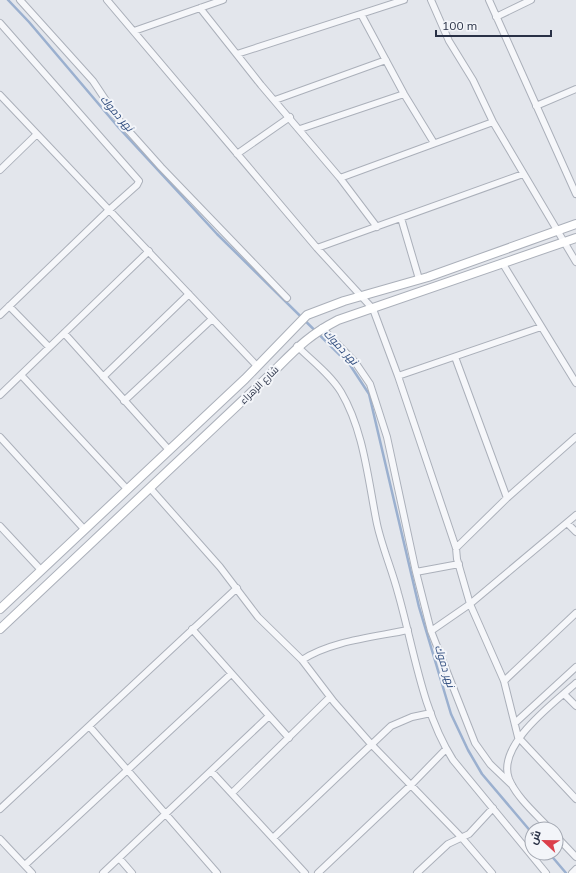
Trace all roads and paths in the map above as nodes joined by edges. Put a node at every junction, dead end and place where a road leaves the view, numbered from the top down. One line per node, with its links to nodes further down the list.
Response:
1 (20, 0): 44 (street)
2 (107, 0): 12 (street)
3 (222, 0): 8 (street)
4 (404, 0): 9 (street)
5 (431, 0): 21 (street)
6 (489, 0): 10 (street)
7 (531, 0): 10 (street)
8 (200, 8): 12 (street); 13 (street)
9 (361, 14): 13 (street); 14 (street)
10 (496, 17): 19 (street)
11 (0, 23): 30 (street)
12 (134, 31): 25 (street)
13 (237, 54): 18 (street)
14 (386, 60): 16 (street); 18 (street)
15 (576, 89): 19 (street)
16 (404, 94): 22 (street); 24 (street)
17 (0, 95): 23 (street)
18 (275, 100): 20 (street)
19 (536, 106): 29 (street)
20 (290, 117): 22 (street); 25 (street)
21 (493, 122): 24 (street); 27 (street)
22 (300, 129): 28 (street)
23 (37, 134): 26 (street); 30 (street)
24 (434, 143): 28 (street)
25 (237, 154): 37 (street)
26 (0, 170)
27 (523, 174): 31 (street); 34 (street)
28 (340, 178): 33 (street)
29 (576, 194)
30 (109, 210): 38 (street); 45 (street)
31 (401, 218): 33 (street); 41 (street)
32 (576, 224): 34 (main road, شارع الزهراء)
33 (377, 227): 37 (street)
34 (557, 231): 36 (street); 41 (main road, شارع الزهراء)
35 (576, 238): 36 (main road, شارع الزهراء)
36 (564, 242): 39 (street); 40 (main road, شارع الزهراء)
37 (317, 248): 43 (street)
38 (149, 251): 42 (street); 51 (street)
39 (576, 262)
40 (503, 264): 46 (main road, شارع الزهراء); 49 (street)
41 (419, 279): 43 (main road, شارع الزهراء)
42 (189, 294): 48 (street); 58 (street)
43 (360, 296): 46 (street); 55 (main road, شارع الزهراء)
44 (287, 298)
45 (9, 306): 47 (street); 53 (street)
46 (373, 309): 50 (main road, شارع الزهراء); 57 (street)
47 (0, 315)
48 (212, 318): 55 (street); 61 (street)
49 (542, 327): 54 (street); 59 (street)
50 (320, 329): 52 (main road, شارع الزهراء); 80 (street)
51 (64, 333): 53 (street); 58 (street)
52 (299, 345): 65 (main road, شارع الزهراء); 87 (street)
53 (49, 347): 56 (street)
54 (455, 357): 57 (street); 67 (street)
55 (257, 366): 64 (main road, شارع الزهراء)
56 (21, 375): 60 (street); 66 (street)
57 (398, 376): 74 (street)
58 (103, 377): 61 (street)
59 (576, 383)
60 (0, 395)
61 (124, 401): 64 (street)
62 (0, 437): 71 (street)
63 (576, 437): 67 (street)
64 (169, 450): 66 (main road, شارع الزهراء)
65 (150, 488): 76 (main road, شارع الزهراء); 81 (street)
66 (127, 489): 71 (main road, شارع الزهراء)
67 (507, 498): 74 (street)
68 (576, 515): 69 (street)
69 (567, 523): 72 (street); 82 (street)
70 (0, 526): 79 (street)
71 (84, 529): 73 (main road, شارع الزهراء)
72 (576, 532)
73 (70, 543): 75 (main road, شارع الزهراء); 76 (main road)
74 (456, 548): 78 (street)
75 (60, 552): 77 (main road); 79 (main road, شارع الزهراء)
76 (80, 553): 77 (main road, شارع الزهراء)
77 (69, 564): 85 (main road, شارع الزهراء)
78 (458, 564): 80 (street); 82 (street)
79 (41, 570): 83 (main road, شارع الزهراء)
80 (416, 572): 88 (street)
81 (237, 588): 86 (street); 89 (street)
82 (470, 604): 88 (street); 92 (street)
83 (0, 609)
84 (576, 614): 92 (street)
85 (0, 629)
86 (192, 629): 91 (street); 100 (street)
87 (408, 630): 89 (street); 97 (street)
88 (431, 631): 108 (street)
89 (302, 660): 95 (street)
90 (576, 667): 99 (street)
91 (231, 674): 98 (street); 105 (street)
92 (504, 681): 99 (street)
93 (576, 683): 94 (street)
94 (564, 694): 96 (street); 101 (street)
95 (330, 697): 102 (street); 103 (street)
96 (576, 706)
97 (431, 714): 103 (street); 104 (street)
98 (269, 716): 102 (street); 106 (street)
99 (515, 724): 101 (street)
100 (89, 726): 105 (street); 112 (street)
101 (518, 737): 108 (street); 110 (street)
102 (289, 738): 109 (street)
103 (371, 744): 107 (street); 115 (street)
104 (446, 749): 107 (street); 111 (street)
105 (128, 770): 113 (street); 121 (street)
106 (211, 771): 109 (street); 113 (street)
107 (410, 785): 116 (street); 128 (street)
108 (512, 785): 114 (street)
109 (232, 793): 115 (street)
110 (576, 799)
111 (493, 808): 116 (street); 131 (street)
112 (0, 809)
113 (166, 814): 120 (street); 126 (street)
114 (542, 821)
115 (273, 838): 127 (street)
116 (462, 838): 129 (street); 130 (street)
117 (0, 839): 121 (street)
118 (564, 844): 119 (street)
119 (576, 857)
120 (119, 858): 124 (street); 125 (street)
121 (25, 865): 123 (street)
122 (576, 869): 132 (street)
123 (32, 873)
124 (104, 873)
125 (132, 873)
126 (217, 873)
127 (305, 873)
128 (318, 873)
129 (417, 873)
130 (492, 873)
131 (546, 873)
132 (572, 873)

